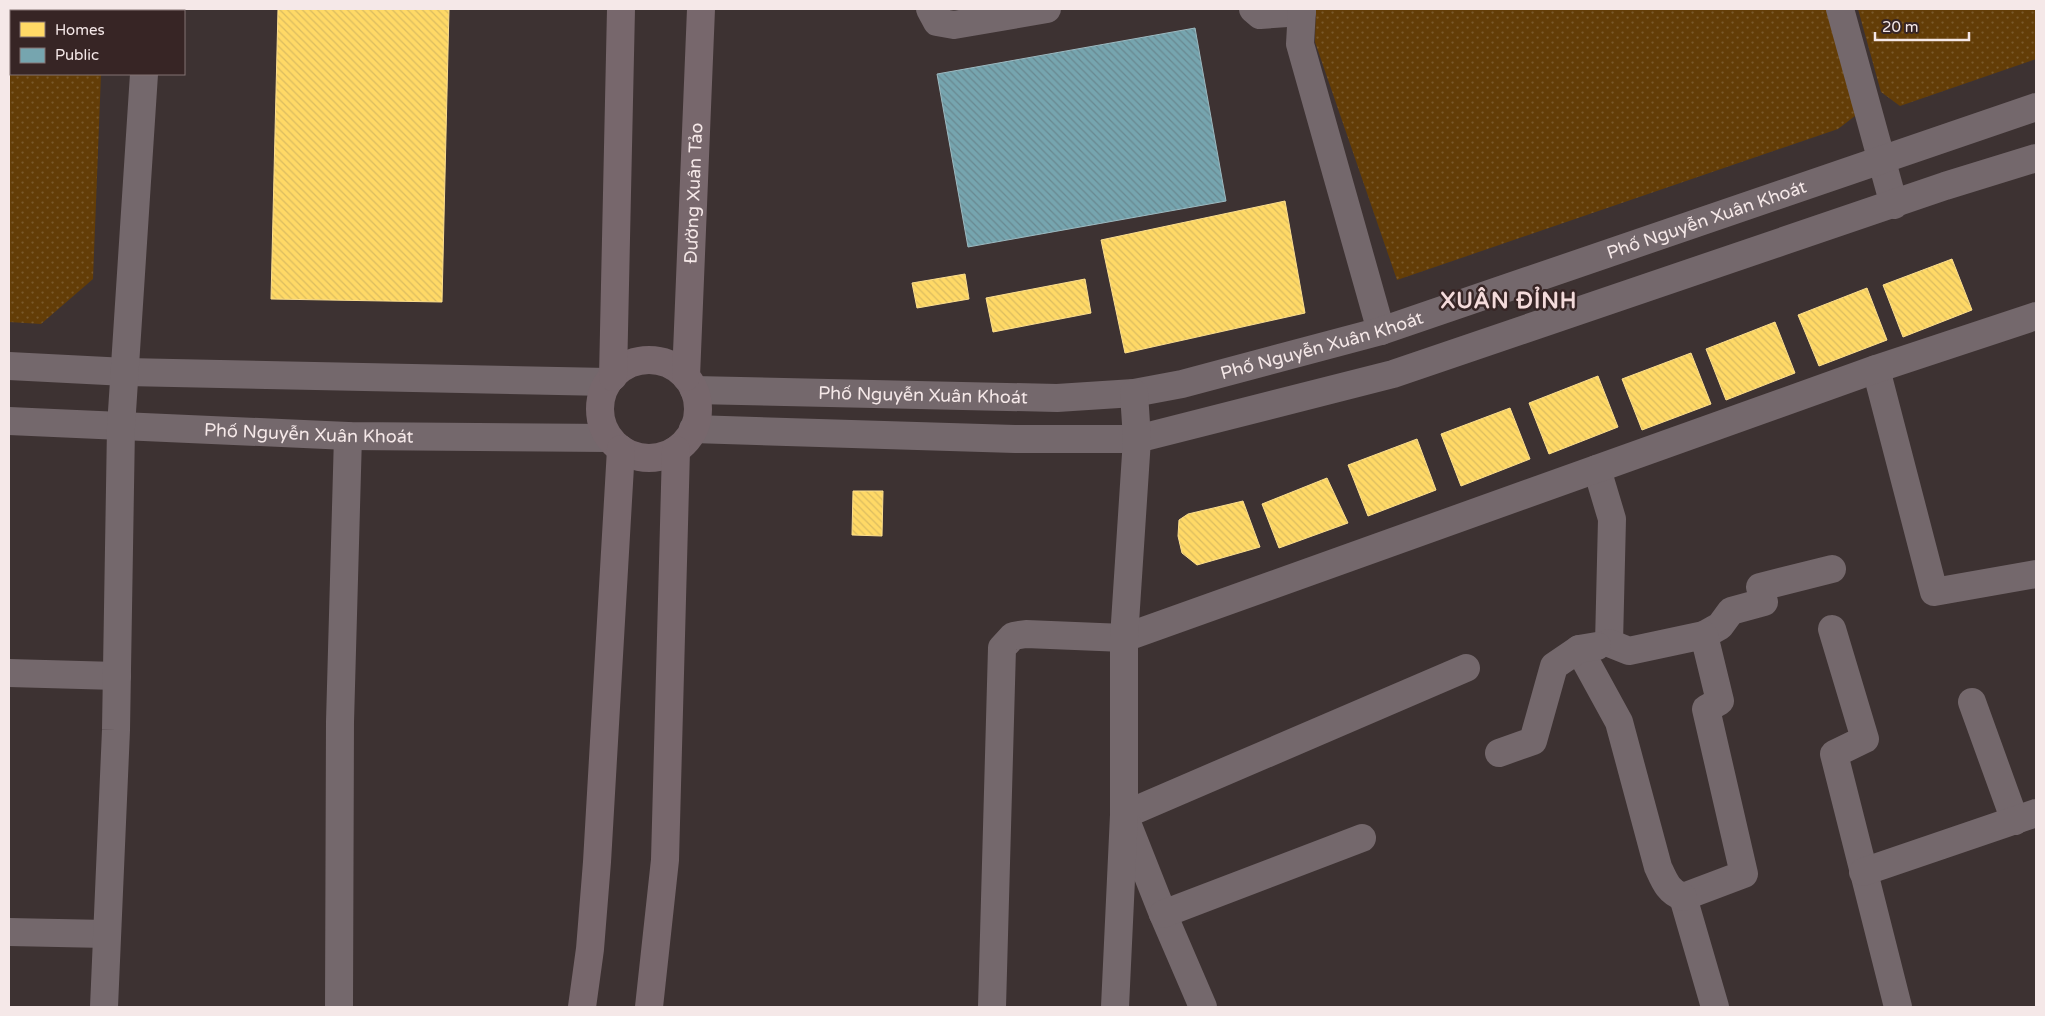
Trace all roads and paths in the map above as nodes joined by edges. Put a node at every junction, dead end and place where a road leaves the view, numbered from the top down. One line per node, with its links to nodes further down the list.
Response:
1 (621, 9): 18 (main road)
2 (701, 9): 19 (main road, Đường Xuân Tảo)
3 (930, 9): 4 (street)
4 (1047, 9)
5 (1253, 9): 7 (street)
6 (1840, 9): 11 (street)
7 (1302, 10): 14 (street)
8 (144, 75): 17 (street)
9 (2036, 107): 11 (street, Phố Nguyễn Xuân Khoát)
10 (2036, 158): 12 (street)
11 (1883, 160): 12 (street); 14 (street, Phố Nguyễn Xuân Khoát)
12 (1894, 205): 25 (street)
13 (2036, 316): 16 (street)
14 (1381, 331): 20 (street, Phố Nguyễn Xuân Khoát)
15 (9, 366): 17 (street)
16 (1876, 369): 28 (street); 30 (street)
17 (126, 372): 18 (street); 22 (street)
18 (611, 379): 19 (main road); 26 (main road)
19 (690, 383): 20 (street, Phố Nguyễn Xuân Khoát); 23 (main road)
20 (1134, 393): 25 (street)
21 (9, 421): 22 (street, Phố Nguyễn Xuân Khoát)
22 (121, 427): 24 (street, Phố Nguyễn Xuân Khoát); 38 (street)
23 (693, 430): 25 (street); 27 (main road)
24 (348, 436): 26 (street, Phố Nguyễn Xuân Khoát); 50 (street)
25 (1137, 439): 33 (street)
26 (615, 443): 27 (main road); 51 (main road)
27 (676, 450): 52 (main road)
28 (1597, 469): 33 (street); 34 (street)
29 (1832, 569): 32 (street)
30 (2036, 574)
31 (1832, 628): 44 (street)
32 (1704, 635): 34 (street); 45 (street)
33 (1124, 638): 41 (street); 53 (street)
34 (1608, 643): 35 (street)
35 (1579, 650): 40 (street); 45 (street)
36 (1466, 668): 41 (street)
37 (9, 673): 38 (street)
38 (117, 676): 48 (street)
39 (1972, 702): 42 (street)
40 (1499, 753)
41 (1124, 815): 46 (street); 54 (street)
42 (2025, 817): 44 (street)
43 (1362, 838): 46 (street)
44 (1863, 872): 57 (street)
45 (1682, 897): 56 (street)
46 (1163, 914): 55 (street)
47 (9, 932): 48 (street)
48 (107, 934): 49 (street)
49 (104, 1007)
50 (338, 1007)
51 (582, 1007)
52 (649, 1007)
53 (992, 1007)
54 (1115, 1007)
55 (1204, 1007)
56 (1715, 1007)
57 (1898, 1007)

